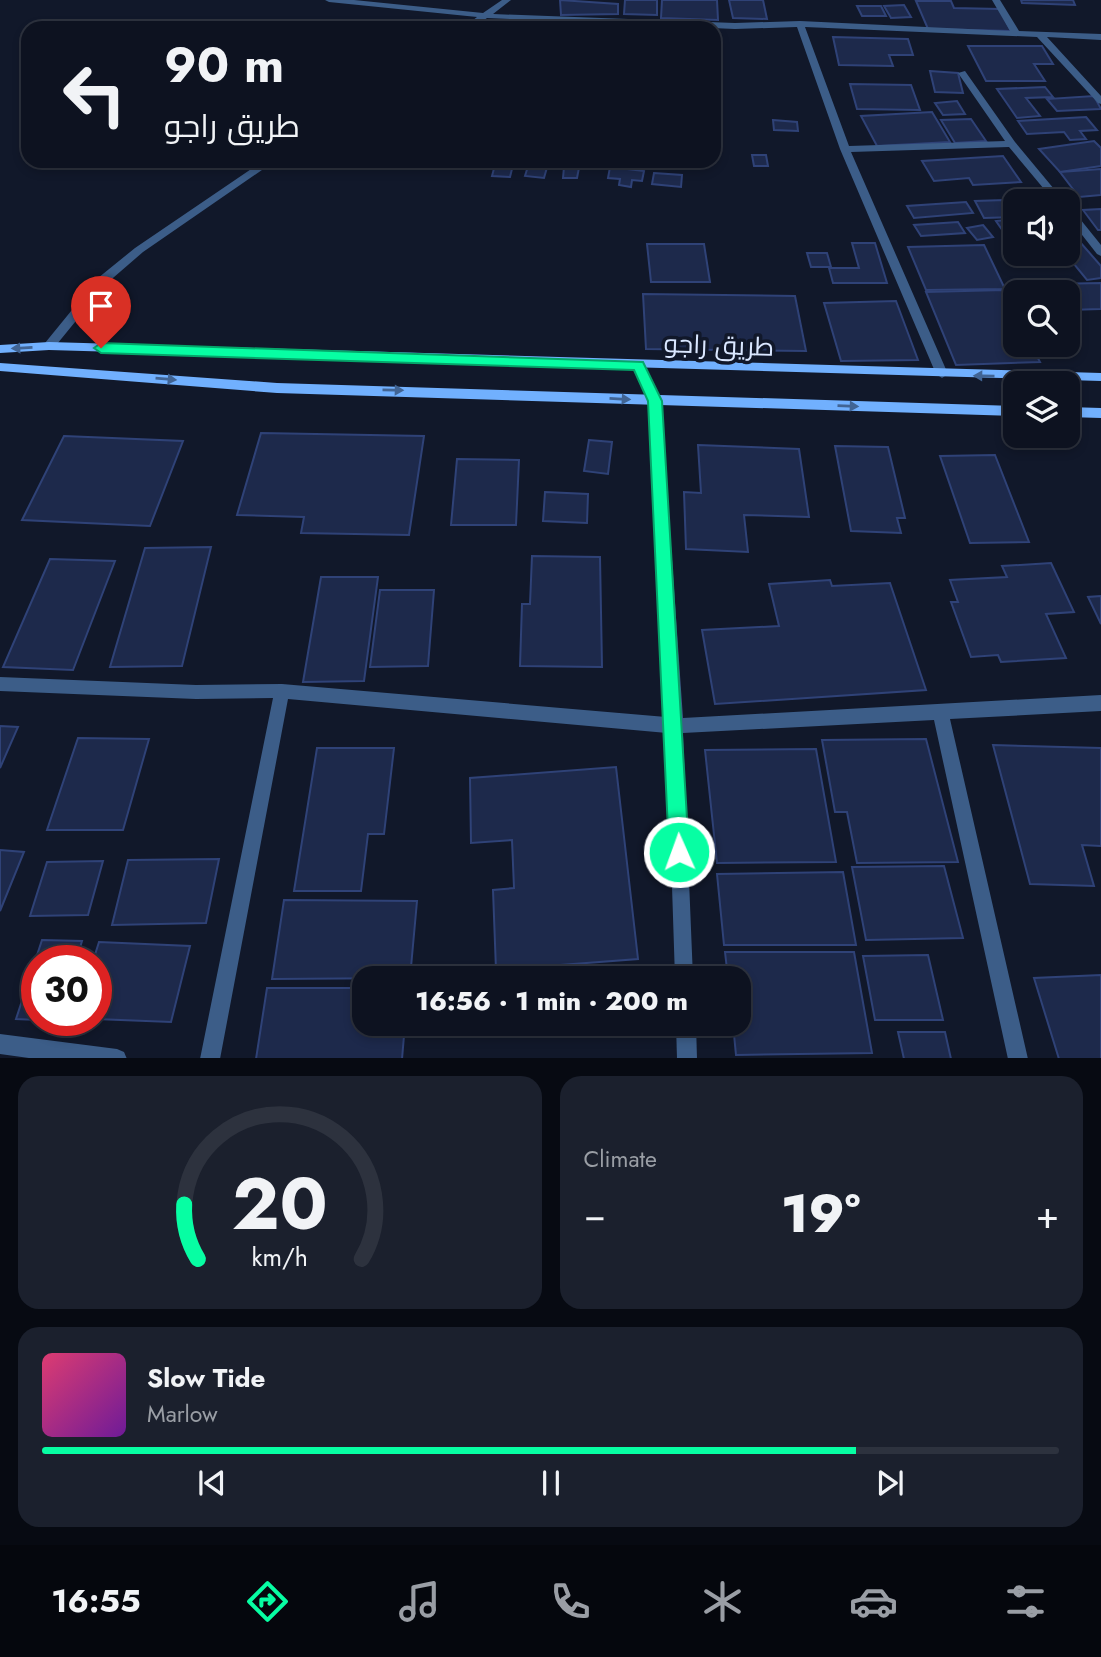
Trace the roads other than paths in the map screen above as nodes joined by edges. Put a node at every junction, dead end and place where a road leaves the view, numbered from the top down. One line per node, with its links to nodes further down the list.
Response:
1 (329, 0): 4 (street)
2 (507, 0): 4 (street)
3 (996, 0): 9 (street)
4 (485, 16): 5 (street); 6 (street)
5 (478, 21)
6 (610, 21)
7 (800, 24): 8 (street); 9 (street); 15 (street)
8 (721, 25)
9 (1015, 32): 10 (street)
10 (1038, 33): 11 (street); 13 (street)
11 (1101, 37)
12 (962, 73): 14 (street)
13 (1101, 101)
14 (1012, 144): 15 (street); 17 (street)
15 (845, 149): 24 (street)
16 (260, 168): 20 (street)
17 (1049, 189)
18 (1080, 226): 19 (street)
19 (1101, 252)
20 (49, 346): 21 (main road, طريق راجو, one-way to 21); 22 (main road, طريق راجو)
21 (0, 349)
22 (639, 365): 24 (main road, طريق راجو); 26 (street)
23 (0, 367): 26 (main road, one-way to 26)
24 (942, 374): 25 (main road, طريق راجو, one-way to 24)
25 (1101, 377)
26 (655, 401): 27 (main road, one-way to 27); 34 (street)
27 (1003, 411)
28 (1080, 412): 29 (main road)
29 (1101, 413)
30 (0, 684): 31 (street)
31 (282, 691): 34 (street); 39 (street)
32 (1101, 703): 33 (street)
33 (940, 712): 34 (street); 41 (street)
34 (675, 726): 35 (street)
35 (684, 966)
36 (686, 1036): 40 (street)
37 (0, 1044): 38 (street)
38 (109, 1058)
39 (210, 1058)
40 (687, 1058)
41 (1018, 1058)

